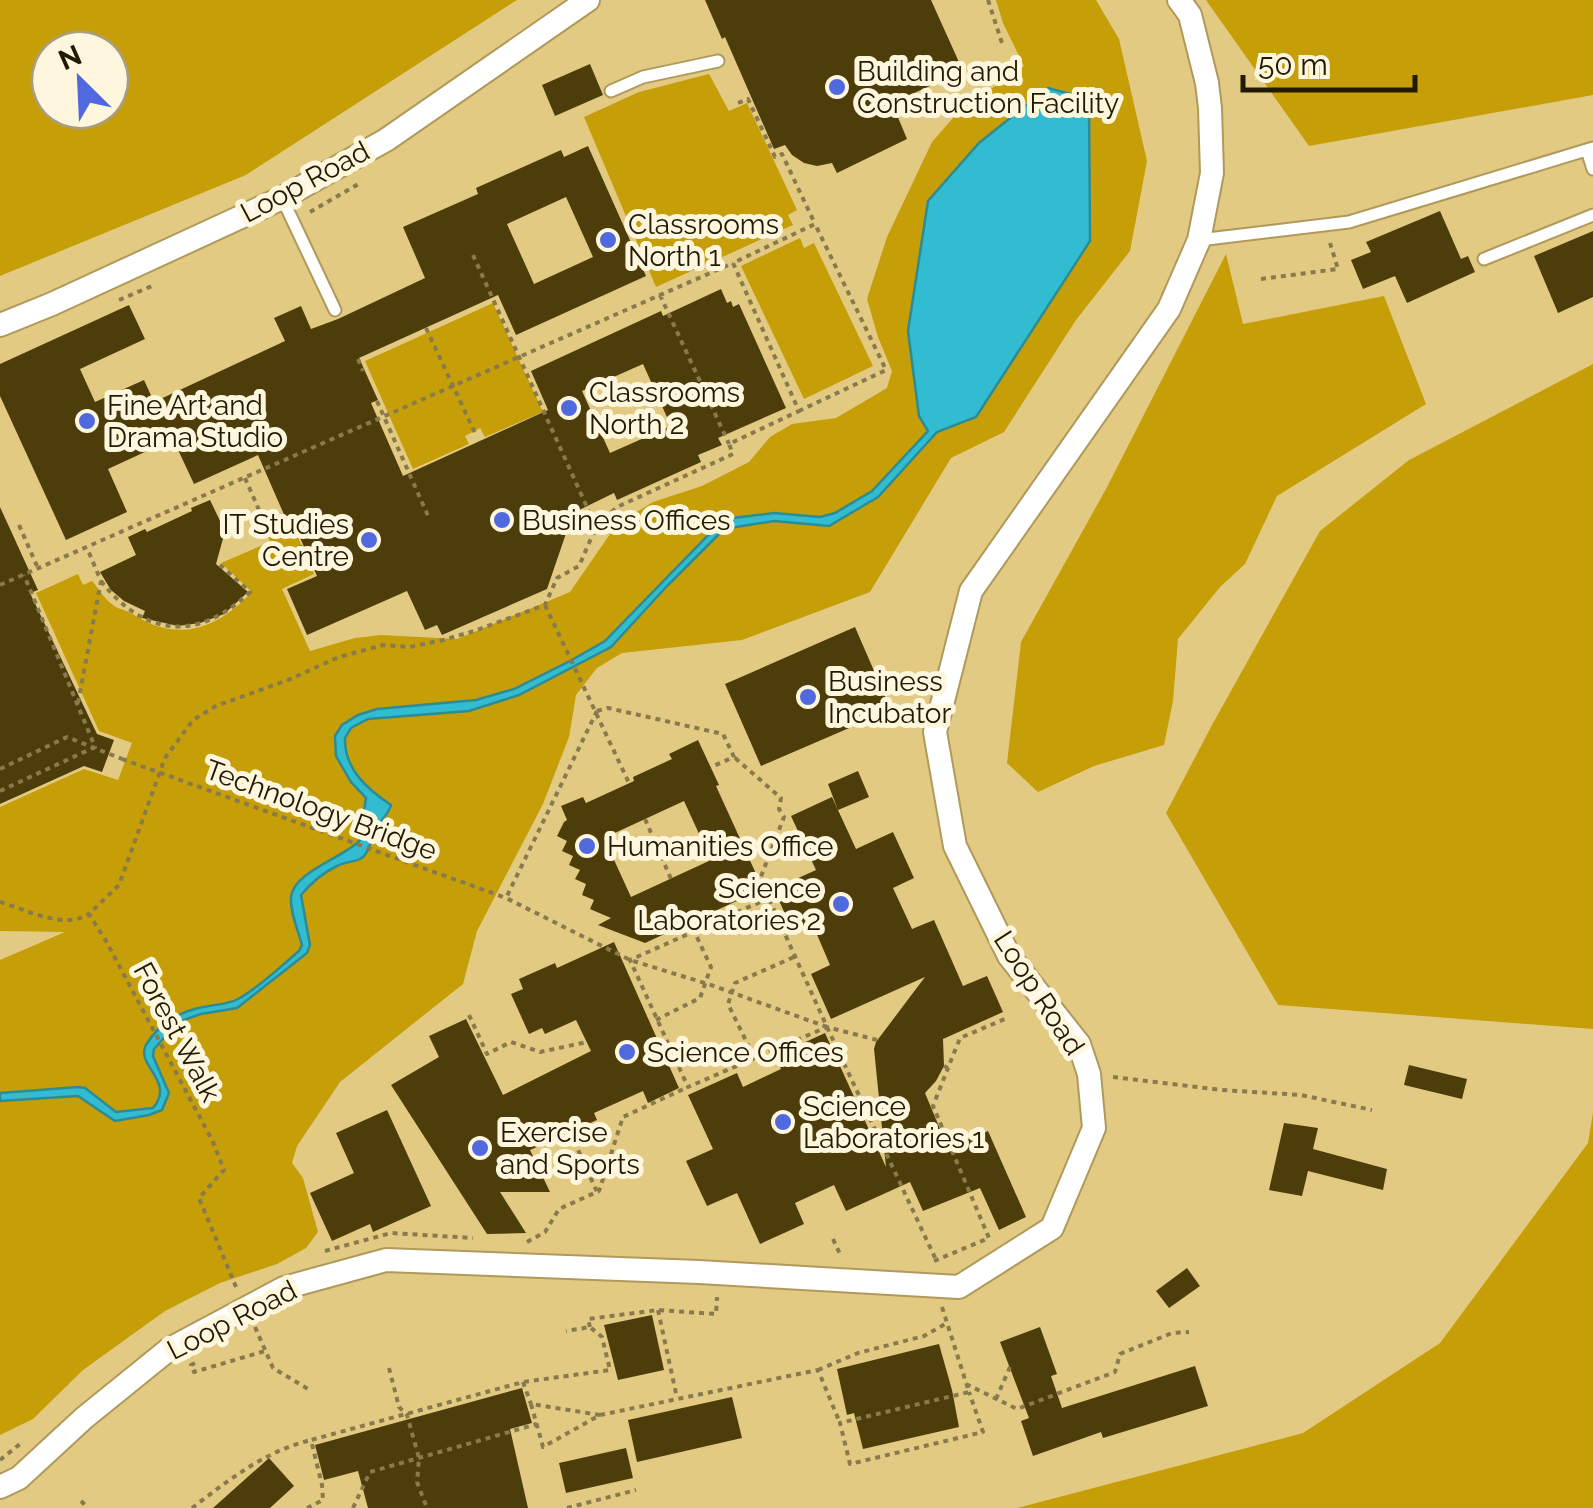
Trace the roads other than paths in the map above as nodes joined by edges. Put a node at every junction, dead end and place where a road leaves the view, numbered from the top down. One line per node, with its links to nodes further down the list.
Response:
1 (588, 0): 7 (street, Loop Road)
2 (1180, 0): 9 (street, Loop Road)
3 (718, 60): 4 (lane)
4 (611, 91)
5 (1590, 149): 6 (lane); 9 (lane)
6 (1593, 170)
7 (282, 198): 11 (lane); 12 (street, Loop Road)
8 (1593, 214): 10 (lane)
9 (1199, 240): 13 (street, Loop Road)
10 (1484, 259)
11 (335, 310)
12 (0, 324)
13 (0, 1487)

